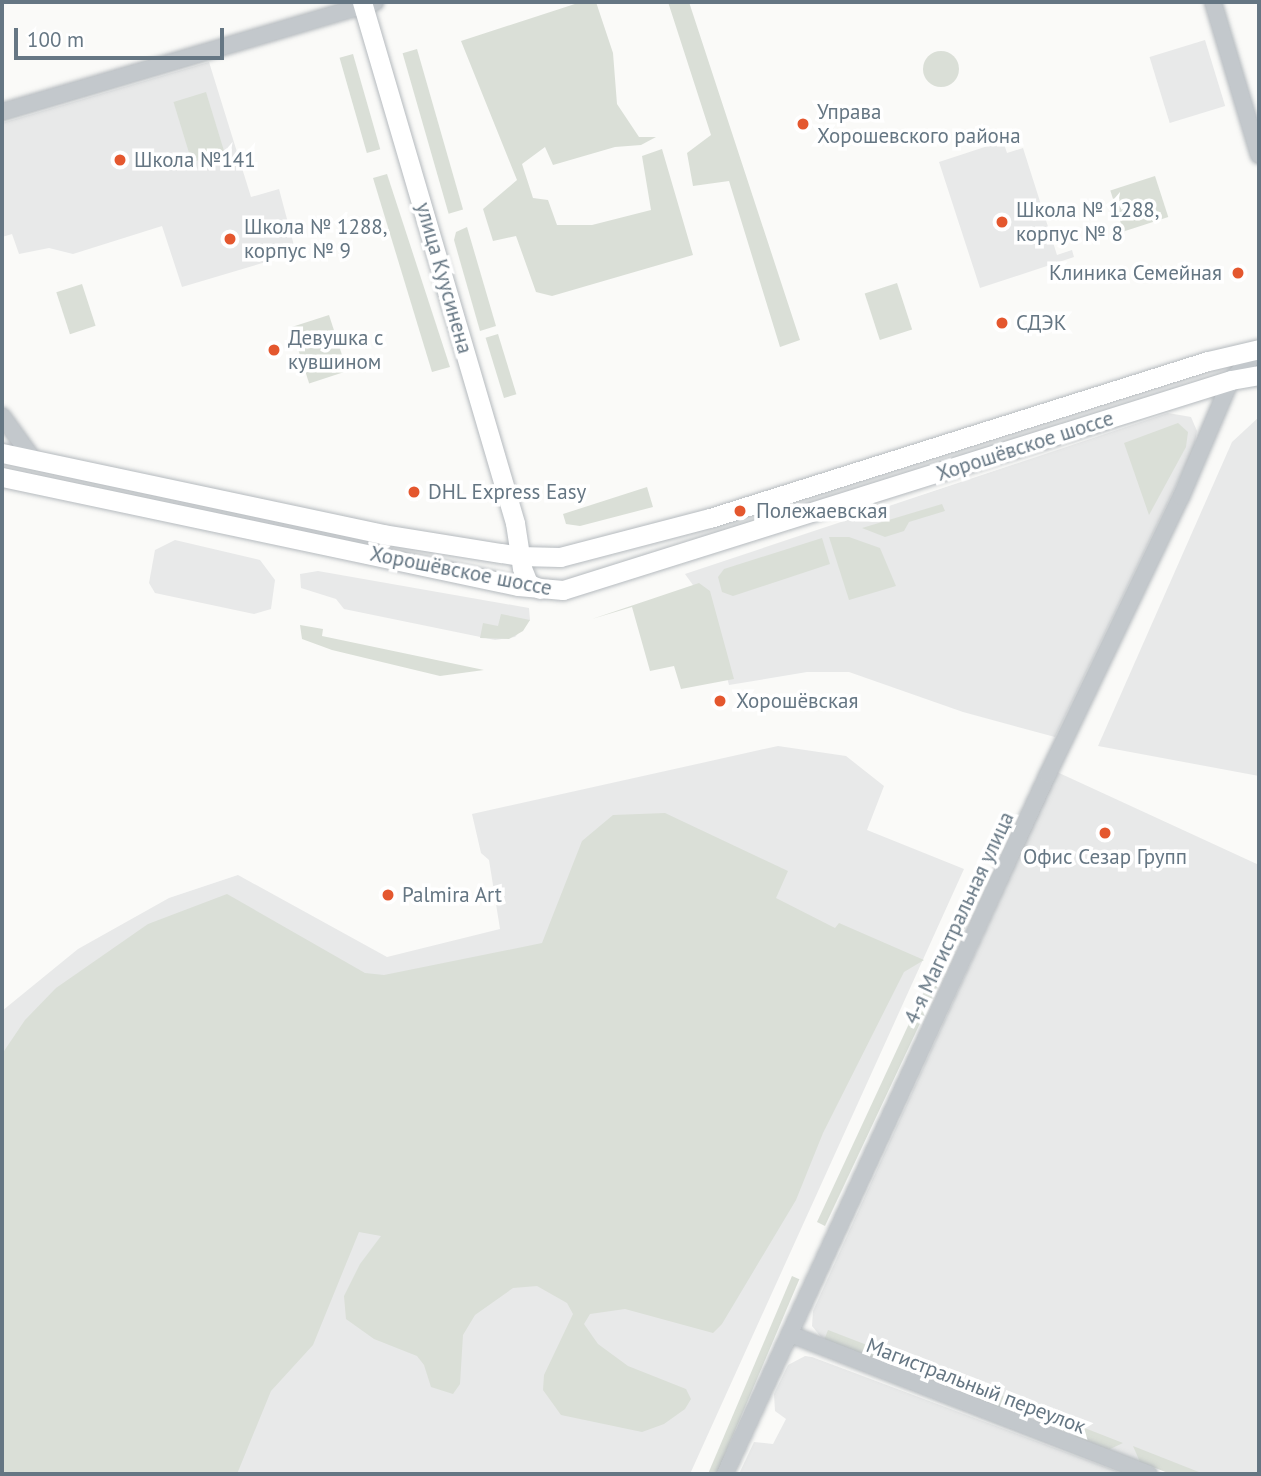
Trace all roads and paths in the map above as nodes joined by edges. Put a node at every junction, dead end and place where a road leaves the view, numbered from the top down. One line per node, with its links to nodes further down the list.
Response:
1 (1213, 2): 4 (street)
2 (367, 3): 3 (street); 13 (main road, улица Куусинена)
3 (2, 112)
4 (1259, 155)
5 (1259, 350): 6 (main road, Хорошёвское шоссе); 8 (street)
6 (1208, 361): 8 (street); 13 (main road, Хорошёвское шоссе)
7 (1259, 375): 8 (main road, Хорошёвское шоссе)
8 (1231, 380): 15 (main road, Хорошёвское шоссе); 16 (street, 4-я Магистральная улица)
9 (2, 416): 11 (street)
10 (2, 453): 11 (main road, Хорошёвское шоссе)
11 (33, 459): 13 (main road, Хорошёвское шоссе)
12 (2, 477): 14 (main road, Хорошёвское шоссе)
13 (519, 556): 14 (main road); 15 (main road, улица Куусинена)
14 (475, 576): 15 (main road, Хорошёвское шоссе)
15 (544, 590)
16 (790, 1335): 17 (street, 4-я Магистральная улица); 18 (street, Магистральный переулок)
17 (725, 1474)
18 (1149, 1474)

